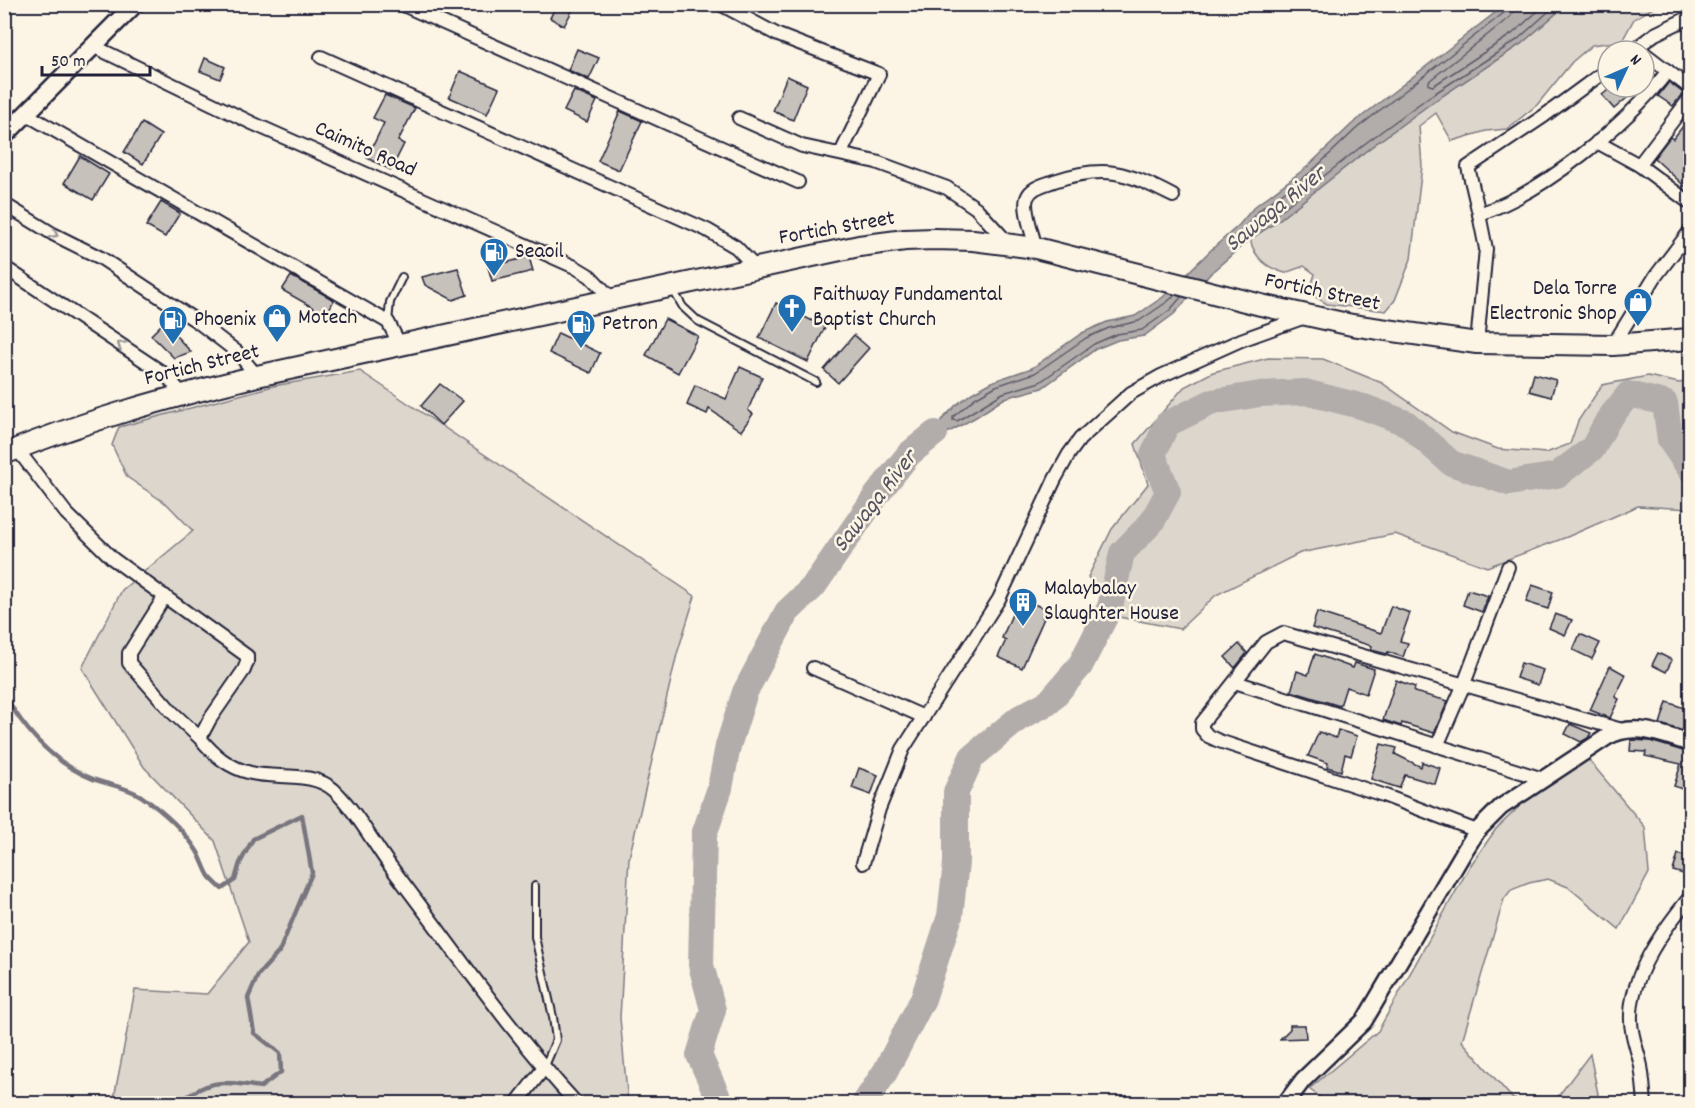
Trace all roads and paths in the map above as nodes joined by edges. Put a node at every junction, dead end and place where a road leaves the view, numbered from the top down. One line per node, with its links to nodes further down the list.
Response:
1 (135, 4): 6 (main road)
2 (401, 4): 19 (street)
3 (720, 4): 17 (street)
4 (1690, 17): 5 (street)
5 (1650, 39)
6 (93, 46): 13 (main road); 31 (street, Caimito Road)
7 (321, 57): 28 (street)
8 (1656, 63): 9 (street)
9 (1668, 71): 11 (street); 16 (street)
10 (1596, 78): 23 (street)
11 (1690, 88)
12 (1690, 98): 18 (street)
13 (26, 114): 15 (main road); 33 (street)
14 (739, 118): 17 (street)
15 (4, 136)
16 (1597, 142): 18 (street); 23 (street)
17 (841, 153): 25 (street)
18 (1639, 165): 21 (street)
19 (798, 182)
20 (1173, 196): 26 (street)
21 (1690, 203)
22 (4, 204): 38 (street, one-way to 38)
23 (1479, 214): 35 (street)
24 (1690, 231): 37 (street)
25 (1008, 243): 26 (highway, Fortich Street); 28 (highway, Fortich Street)
26 (1036, 248): 32 (highway, Fortich Street)
27 (4, 267): 40 (street, one-way to 27)
28 (756, 268): 30 (highway, Fortich Street)
29 (402, 277): 33 (lane)
30 (672, 286): 31 (highway, Fortich Street); 39 (lane)
31 (613, 300): 36 (highway, Fortich Street)
32 (1309, 315): 35 (highway, Fortich Street); 47 (street)
33 (388, 322): 36 (street)
34 (1690, 339): 37 (highway, Fortich Street)
35 (1477, 343): 37 (highway, Fortich Street)
36 (400, 345): 38 (highway, Fortich Street)
37 (1614, 345)
38 (257, 376): 40 (highway, Fortich Street)
39 (816, 382)
40 (182, 394): 41 (highway, Fortich Street)
41 (11, 451): 43 (street)
42 (1508, 567): 46 (street)
43 (165, 596): 49 (street); 49 (street)
44 (813, 668): 47 (street)
45 (1235, 682): 46 (street); 51 (street); 53 (street)
46 (1464, 684): 48 (street); 51 (street)
47 (924, 717): 54 (street)
48 (1622, 730): 50 (street); 52 (street)
49 (200, 738): 57 (street)
50 (1690, 743)
51 (1437, 746): 52 (street)
52 (1543, 779): 53 (street)
53 (1477, 831): 60 (street)
54 (863, 862)
55 (535, 886): 57 (lane)
56 (1690, 897): 61 (street)
57 (544, 1068): 58 (street); 59 (street)
58 (516, 1104)
59 (578, 1104)
60 (1286, 1104)
61 (1645, 1104)

